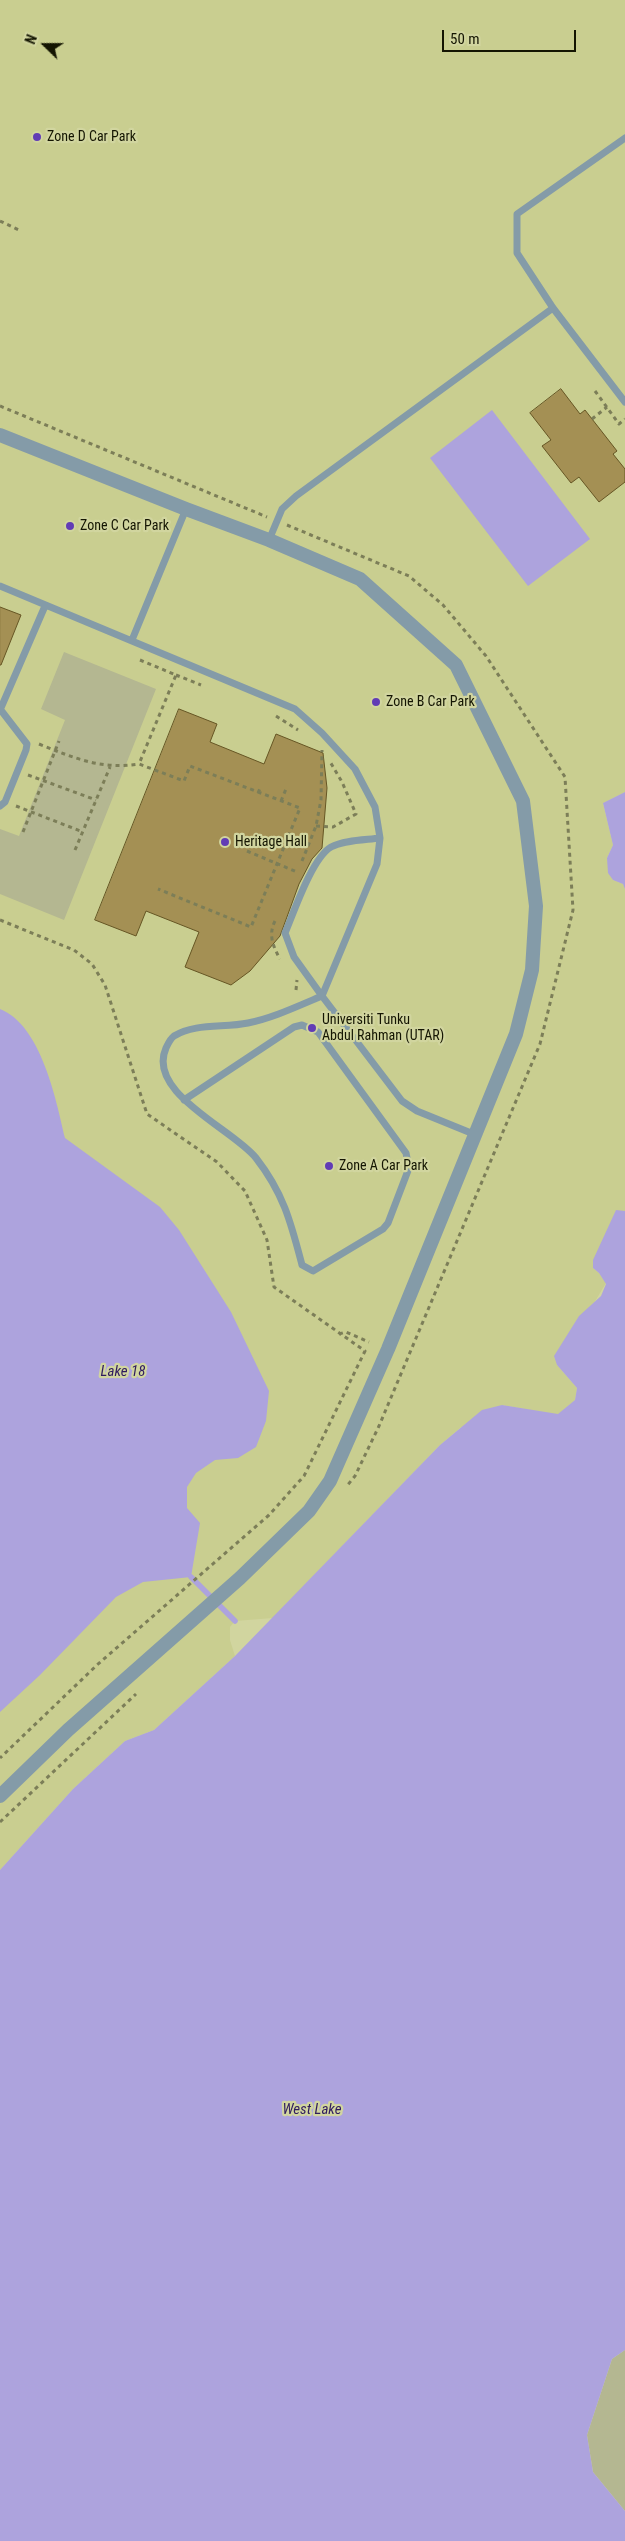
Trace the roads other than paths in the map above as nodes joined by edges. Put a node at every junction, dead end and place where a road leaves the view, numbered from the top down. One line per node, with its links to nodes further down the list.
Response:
1 (625, 138): 2 (lane)
2 (553, 308): 3 (lane); 6 (lane)
3 (625, 402)
4 (0, 435): 5 (street)
5 (186, 509): 6 (street); 9 (lane)
6 (269, 540): 15 (street)
7 (0, 586): 8 (lane)
8 (45, 606): 9 (lane); 10 (lane)
9 (132, 640): 12 (lane)
10 (0, 710): 11 (lane)
11 (0, 806)
12 (380, 838): 13 (lane); 13 (lane)
13 (322, 996): 14 (lane); 15 (lane)
14 (184, 1100): 14 (lane)
15 (477, 1136): 16 (street)
16 (0, 1796)

